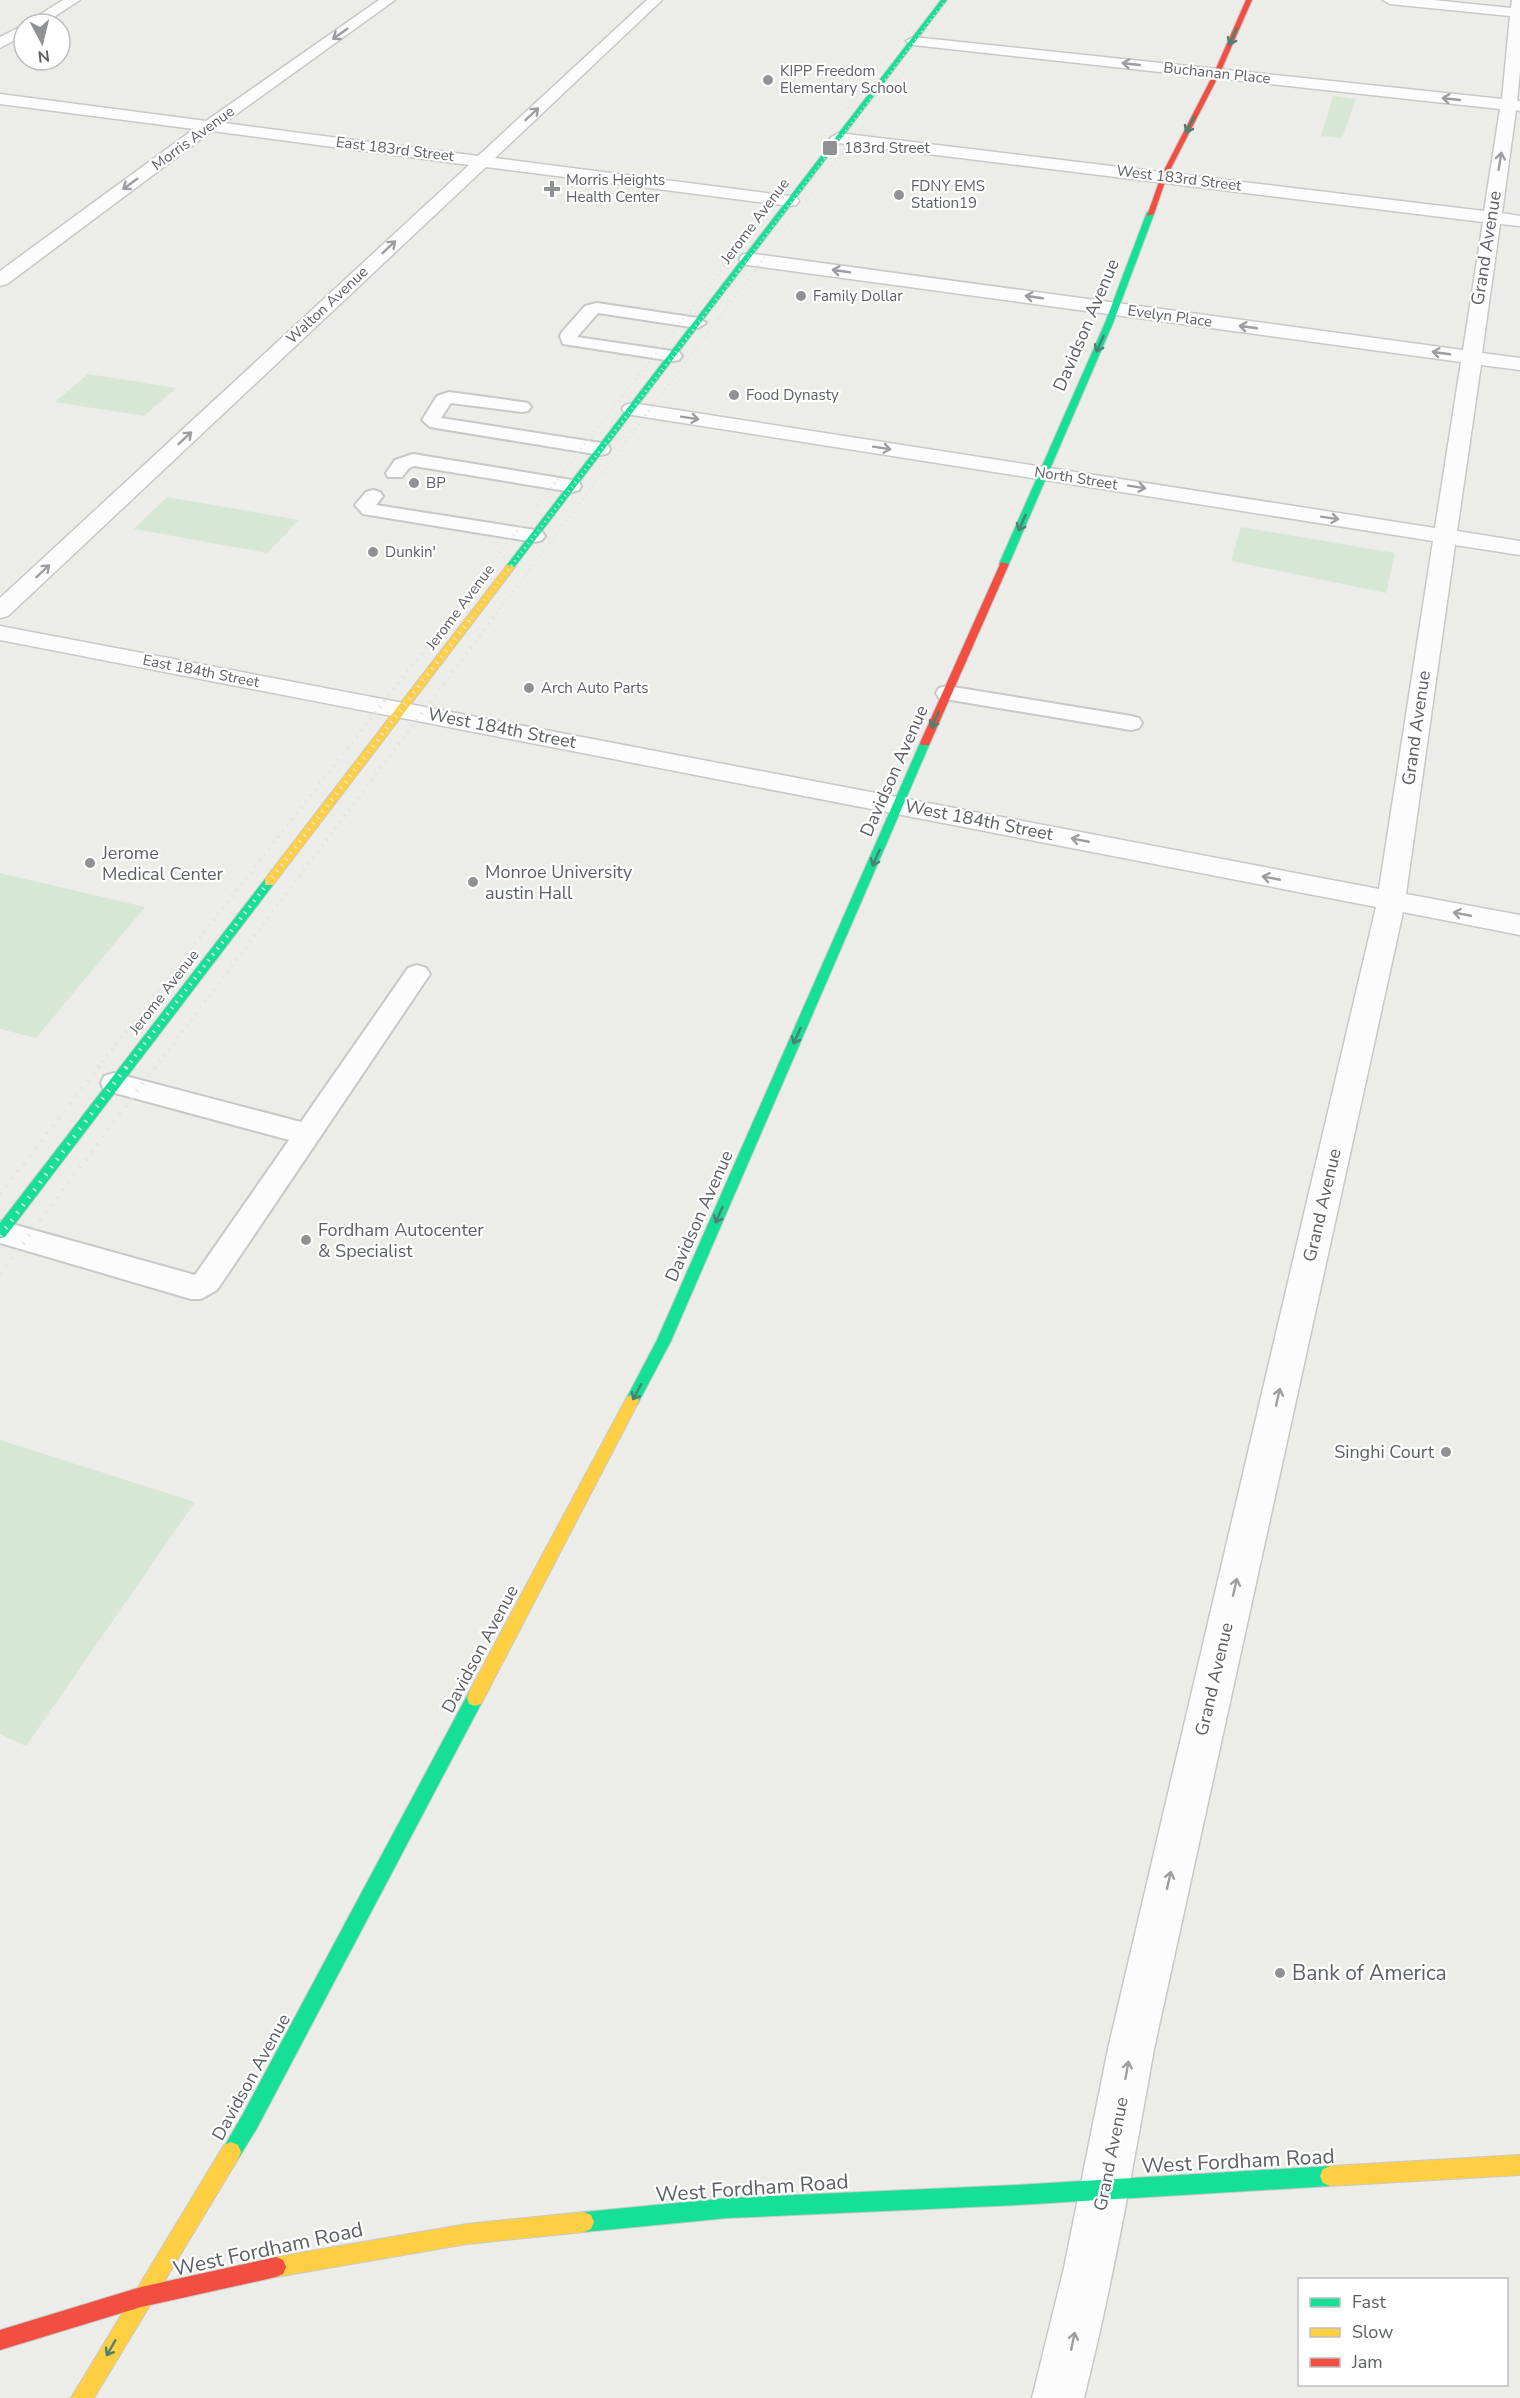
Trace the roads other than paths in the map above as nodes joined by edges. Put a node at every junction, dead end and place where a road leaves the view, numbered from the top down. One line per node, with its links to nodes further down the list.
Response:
1 (73, 0): 8 (street)
2 (388, 0): 13 (street, Morris Avenue, one-way to 13)
3 (655, 0): 15 (street, Walton Avenue, one-way to 3)
4 (945, 0): 9 (main road, Jerome Avenue)
5 (1249, 0): 10 (main road, Davidson Avenue, one-way to 10)
6 (1390, 0): 7 (street)
7 (1519, 8): 12 (street, Grand Avenue)
8 (52, 12)
9 (913, 41): 10 (street, Buchanan Place, one-way to 9); 14 (main road, Jerome Avenue)
10 (1217, 73): 12 (street, Buchanan Place, one-way to 10); 16 (main road, Davidson Avenue, one-way to 16)
11 (0, 99): 13 (street, East 183rd Street)
12 (1514, 106): 18 (street, Grand Avenue, one-way to 12)
13 (209, 126): 15 (street, East 183rd Street); 20 (street, Morris Avenue, one-way to 20)
14 (838, 138): 16 (street, West 183rd Street); 17 (main road, Jerome Avenue)
15 (482, 160): 17 (street, East 183rd Street); 36 (street, Walton Avenue, one-way to 15)
16 (1164, 176): 18 (street, West 183rd Street); 21 (main road, Davidson Avenue)
17 (790, 201): 19 (main road, Jerome Avenue)
18 (1505, 219): 24 (street, Grand Avenue)
19 (748, 259): 21 (street, Evelyn Place, one-way to 19); 22 (main road, Jerome Avenue)
20 (0, 280)
21 (1115, 308): 24 (street, Evelyn Place, one-way to 21); 30 (main road, Davidson Avenue, one-way to 30)
22 (698, 322): 23 (main road, Jerome Avenue); 23 (lane)
23 (673, 356): 27 (main road, Jerome Avenue)
24 (1470, 357): 25 (street, Evelyn Place); 34 (street, Grand Avenue)
25 (1520, 364)
26 (522, 407): 28 (lane)
27 (632, 409): 28 (main road, Jerome Avenue); 30 (street, North Street, one-way to 30)
28 (601, 449): 31 (main road, Jerome Avenue)
29 (395, 472): 31 (lane)
30 (1044, 472): 34 (street, North Street, one-way to 34); 38 (main road, Davidson Avenue, one-way to 38)
31 (572, 486): 33 (main road, Jerome Avenue)
32 (373, 496): 33 (lane)
33 (535, 536): 39 (main road, Jerome Avenue)
34 (1444, 536): 35 (street, North Street); 42 (street, Grand Avenue)
35 (1520, 548)
36 (0, 611)
37 (0, 633): 39 (street, East 184th Street)
38 (947, 693): 40 (lane); 41 (main road, Davidson Avenue, one-way to 41)
39 (403, 710): 41 (street, West 184th Street); 45 (main road, Jerome Avenue)
40 (1131, 723)
41 (899, 804): 42 (street, West 184th Street, one-way to 41); 50 (main road, Davidson Avenue, one-way to 50)
42 (1391, 902): 43 (street, West 184th Street, one-way to 42); 49 (street, Grand Avenue, one-way to 42)
43 (1520, 925)
44 (417, 974): 46 (lane)
45 (114, 1083): 46 (lane); 47 (main road, Jerome Avenue)
46 (306, 1134): 47 (lane)
47 (0, 1232)
48 (1520, 2165): 49 (main road, West Fordham Road)
49 (1105, 2190): 50 (main road, West Fordham Road); 53 (street, Grand Avenue, one-way to 49)
50 (141, 2298): 51 (main road, West Fordham Road); 52 (main road, Davidson Avenue, one-way to 52)
51 (0, 2340)
52 (82, 2398)
53 (1058, 2398)

